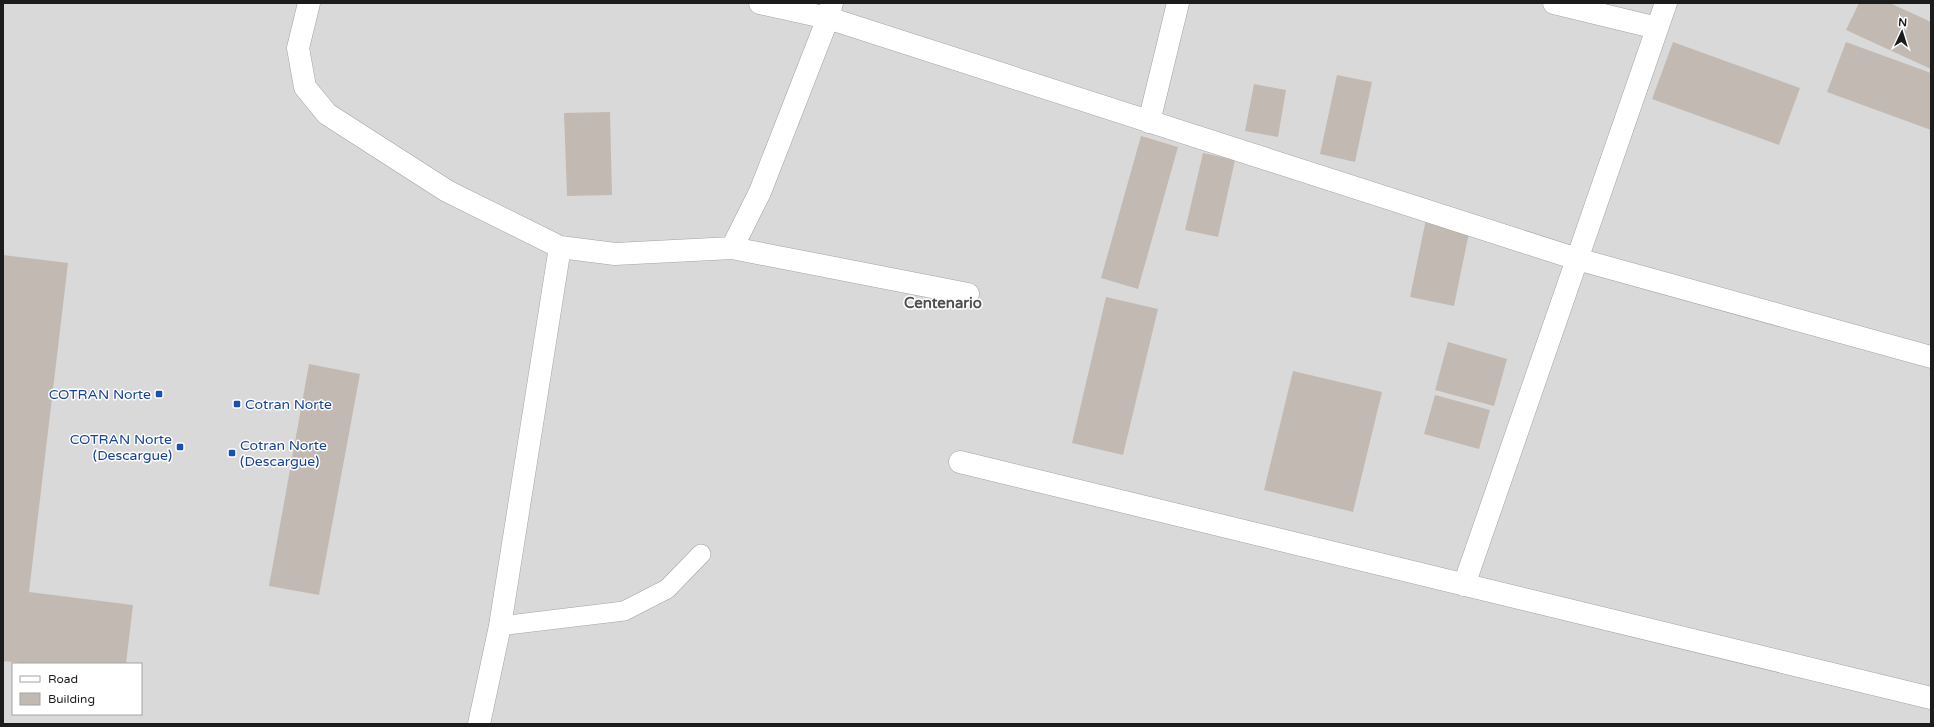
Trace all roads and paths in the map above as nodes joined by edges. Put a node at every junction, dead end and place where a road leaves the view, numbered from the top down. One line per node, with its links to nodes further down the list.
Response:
1 (309, 3): 9 (street)
2 (760, 3): 6 (street)
3 (1178, 3): 8 (street)
4 (1554, 3): 7 (street)
5 (1666, 3): 7 (street)
6 (830, 11): 8 (street); 10 (street)
7 (1658, 28): 11 (street)
8 (1149, 122): 11 (street)
9 (560, 247): 10 (street); 17 (street)
10 (732, 248): 12 (street)
11 (1578, 259): 13 (street); 16 (street)
12 (968, 294)
13 (1930, 351)
14 (960, 462): 16 (street)
15 (701, 554): 17 (lane)
16 (1464, 585): 18 (street)
17 (500, 626): 19 (street)
18 (1931, 698)
19 (479, 724)

